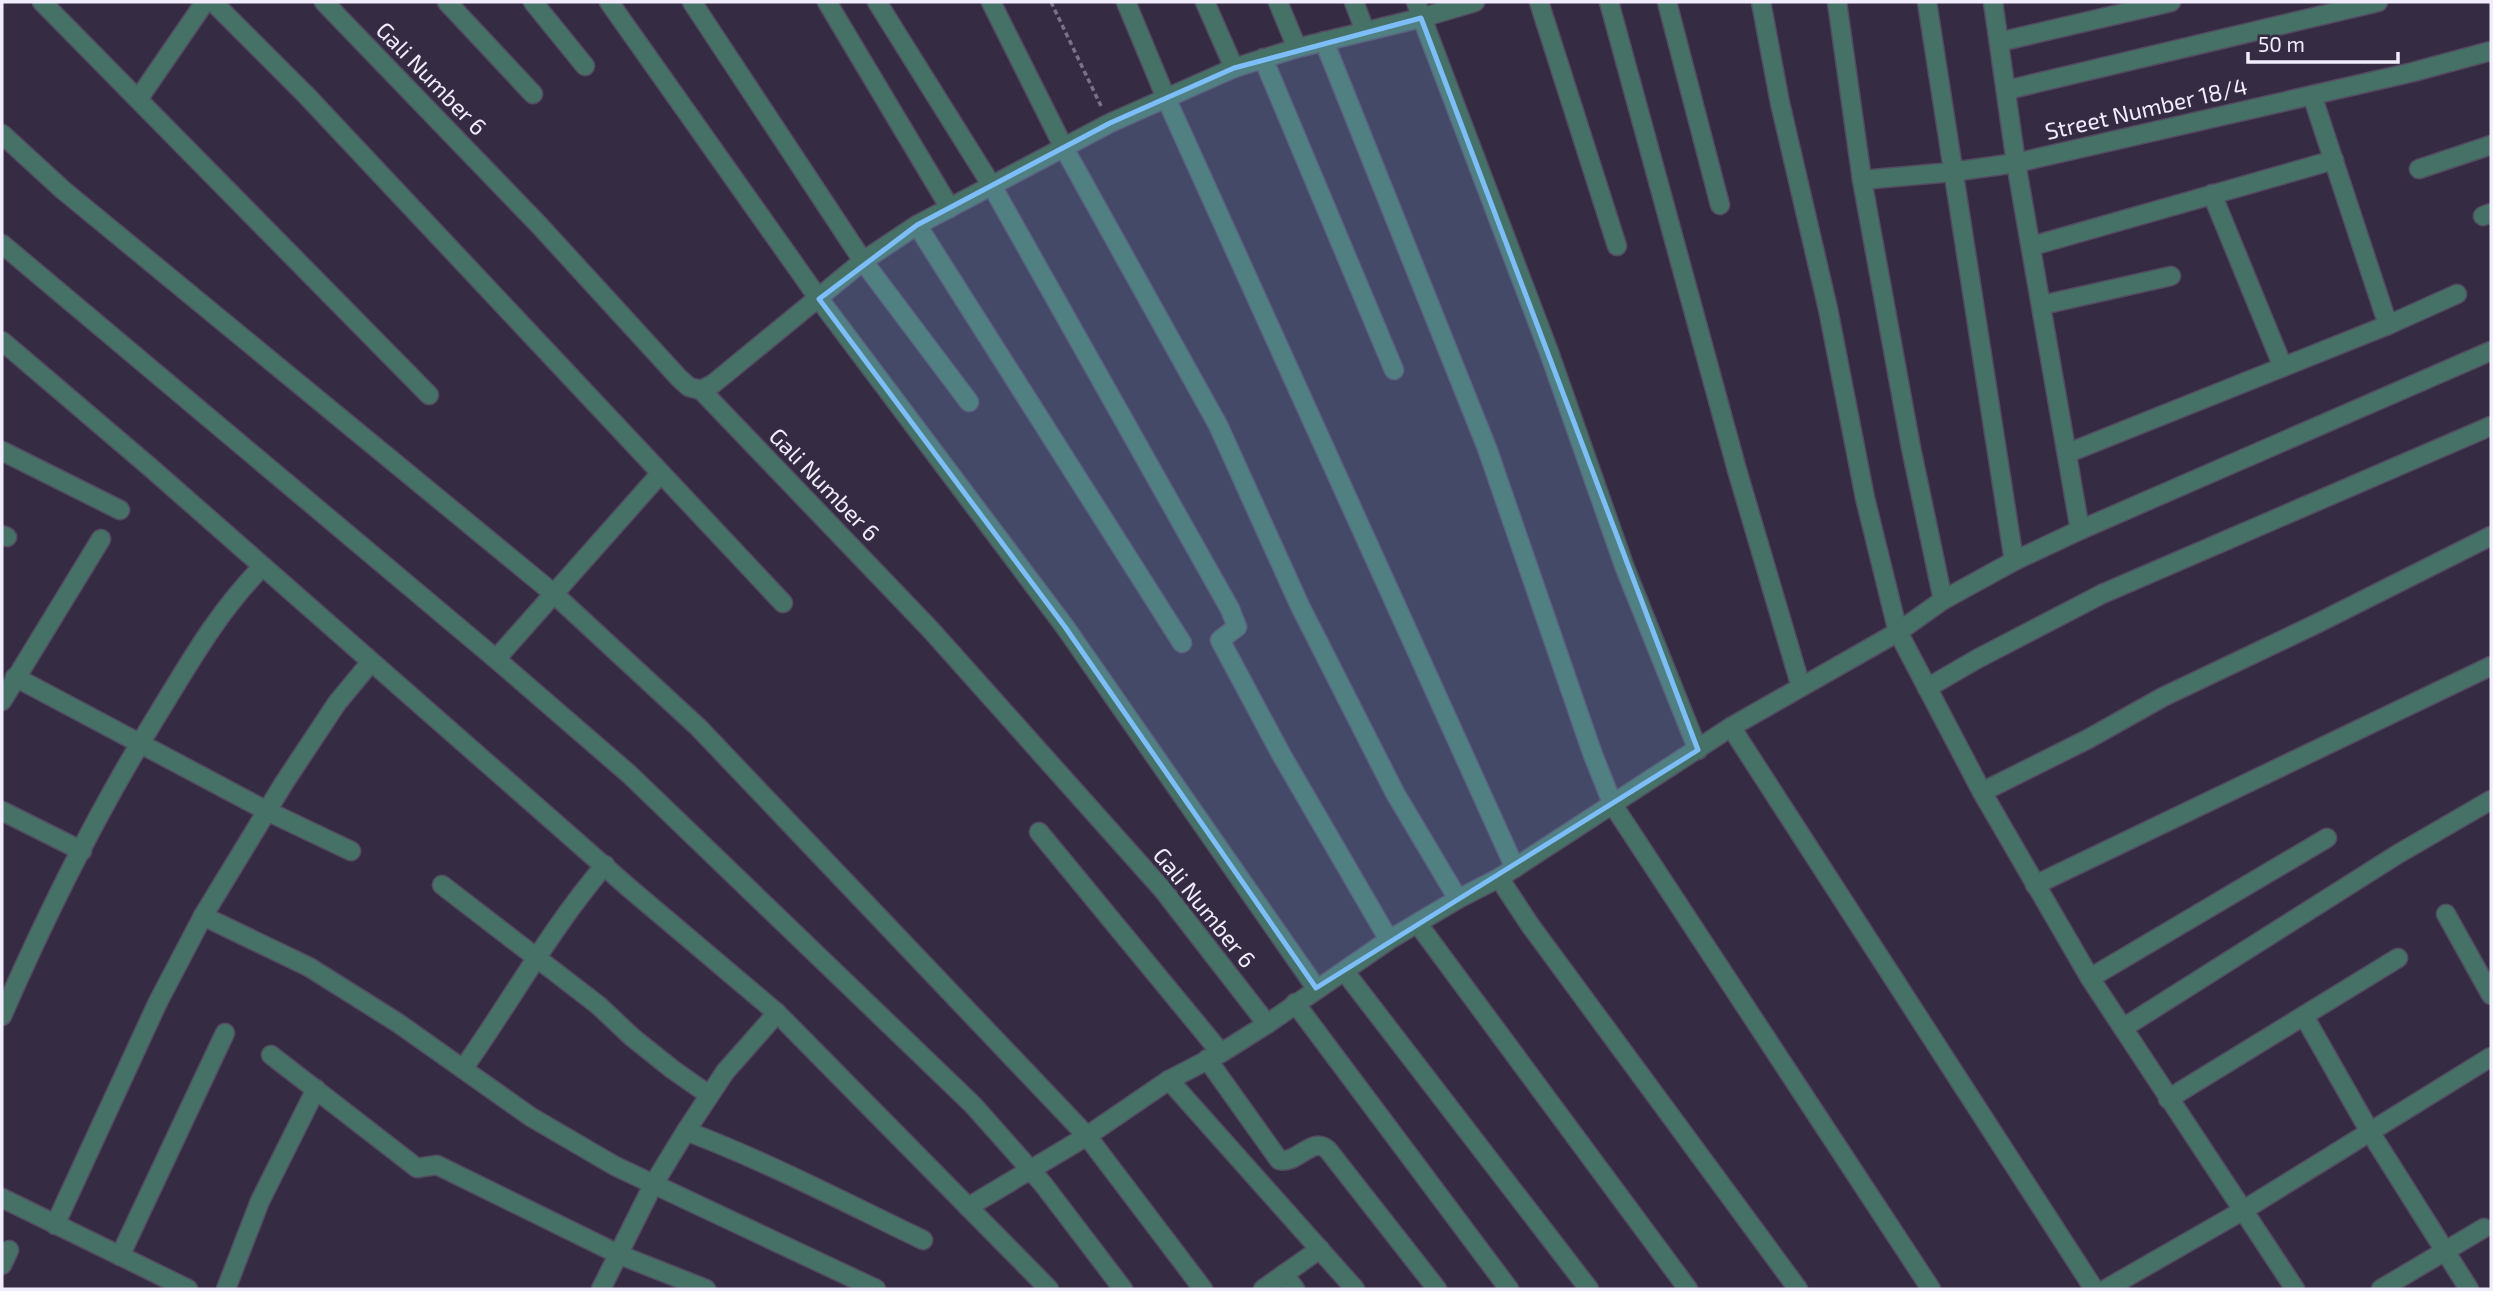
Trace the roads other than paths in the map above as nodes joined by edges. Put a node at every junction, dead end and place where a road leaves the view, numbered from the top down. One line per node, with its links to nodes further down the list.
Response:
1 (42, 2): 39 (street)
2 (205, 2): 39 (street)
3 (213, 2): 72 (street)
4 (324, 2): 66 (street, Gali Number 6)
5 (447, 2): 36 (street)
6 (533, 2): 33 (street)
7 (608, 2): 59 (street)
8 (692, 2): 56 (street)
9 (827, 2): 51 (street)
10 (877, 2): 48 (street)
11 (991, 2): 42 (street)
12 (1126, 2): 38 (street)
13 (1205, 2): 34 (street)
14 (1278, 2): 30 (street)
15 (1354, 2): 27 (street)
16 (1475, 2): 26 (street)
17 (1539, 2): 54 (street)
18 (1609, 2): 88 (street)
19 (1667, 2): 50 (street)
20 (1762, 2): 82 (street)
21 (1837, 2): 47 (street)
22 (1927, 2): 46 (street)
23 (1993, 2): 29 (street)
24 (2171, 2): 29 (street)
25 (2378, 2): 35 (street)
26 (1419, 10): 27 (street); 93 (street)
27 (1365, 31): 28 (street)
28 (1324, 41): 30 (street); 96 (street)
29 (1999, 42): 35 (street)
30 (1297, 48): 32 (street)
31 (2491, 51): 37 (street, Street Number 18/4)
32 (1263, 58): 34 (street); 65 (street)
33 (585, 66)
34 (1234, 68): 38 (street)
35 (2007, 90): 44 (street)
36 (533, 94)
37 (2312, 95): 43 (street); 44 (street, Street Number 18/4)
38 (1166, 98): 42 (street); 104 (street)
39 (139, 99): 67 (street)
40 (2, 134): 79 (street)
41 (2491, 145): 45 (street)
42 (1064, 148): 48 (street); 108 (street)
43 (2333, 160): 49 (street); 61 (street)
44 (2016, 163): 46 (street, Street Number 18/4); 55 (street)
45 (2419, 169)
46 (1952, 172): 47 (street, Street Number 18/4); 77 (street)
47 (1862, 180): 80 (street)
48 (992, 186): 51 (street); 112 (street)
49 (2212, 194): 55 (street); 64 (street)
50 (1720, 205)
51 (950, 208): 52 (street)
52 (918, 225): 56 (street); 83 (street)
53 (2, 244): 84 (street)
54 (1617, 246)
55 (2032, 246): 60 (street)
56 (863, 261): 59 (street); 68 (street)
57 (2171, 276): 60 (street)
58 (2457, 294): 61 (street)
59 (819, 299): 66 (street); 117 (street)
60 (2042, 305): 71 (street)
61 (2388, 325): 64 (street)
62 (2, 341): 78 (street)
63 (2491, 351): 74 (street)
64 (2283, 367): 71 (street)
65 (1394, 370)
66 (701, 390): 123 (street, Gali Number 6)
67 (429, 395)
68 (968, 402)
69 (2491, 426): 89 (street)
70 (2, 451): 73 (street)
71 (2068, 453): 74 (street)
72 (661, 473): 79 (street); 81 (street)
73 (120, 510)
74 (2080, 530): 77 (street)
75 (2491, 536): 94 (street)
76 (101, 539): 87 (street)
77 (2014, 561): 80 (street)
78 (262, 567): 85 (street); 92 (street)
79 (553, 593): 84 (street); 136 (street)
80 (1942, 600): 82 (street)
81 (783, 603)
82 (1898, 632): 88 (street); 89 (street)
83 (1182, 643)
84 (496, 659): 137 (street)
85 (371, 662): 98 (street); 103 (street)
86 (2491, 666): 107 (street)
87 (15, 677): 90 (street); 92 (street)
88 (1801, 687): 91 (street)
89 (1927, 688): 94 (street)
90 (3, 695)
91 (1731, 727): 93 (street); 167 (street)
92 (138, 744): 98 (street); 101 (street)
93 (1698, 750): 96 (street)
94 (1982, 792): 107 (street)
95 (2491, 800): 124 (street)
96 (1613, 805): 104 (street); 166 (street)
97 (2, 811): 101 (street)
98 (267, 811): 102 (street); 110 (street)
99 (1039, 832): 127 (street)
100 (2327, 838): 116 (street)
101 (82, 850): 121 (street)
102 (351, 851)
103 (605, 865): 113 (street); 120 (street)
104 (1515, 867): 105 (street)
105 (1499, 878): 108 (street); 165 (street)
106 (442, 884): 113 (street)
107 (2035, 885): 116 (street)
108 (1458, 899): 111 (street)
109 (2446, 914): 118 (street)
110 (203, 916): 129 (street); 142 (street)
111 (1418, 924): 112 (street); 164 (street)
112 (1389, 940): 115 (street)
113 (536, 957): 129 (street); 132 (street)
114 (2398, 958): 122 (street)
115 (1345, 972): 117 (street); 163 (street)
116 (2090, 978): 124 (street)
117 (1316, 988): 119 (street)
118 (2491, 995)
119 (1296, 1003): 123 (street); 162 (street)
120 (777, 1013): 132 (street); 140 (street)
121 (2, 1016)
122 (2304, 1016): 133 (street); 135 (street)
123 (1267, 1024): 127 (street)
124 (2123, 1028): 133 (street)
125 (225, 1034): 148 (street)
126 (271, 1055): 131 (street)
127 (1214, 1056): 130 (street); 161 (street)
128 (2491, 1057): 135 (street)
129 (463, 1069): 138 (street)
130 (1169, 1080): 136 (street); 145 (street)
131 (316, 1089): 147 (street); 151 (street)
132 (709, 1095): 134 (street)
133 (2168, 1099): 141 (street)
134 (686, 1131): 138 (street); 144 (street)
135 (2370, 1132): 141 (street); 146 (street)
136 (1087, 1136): 137 (street); 157 (street)
137 (1030, 1170): 140 (street); 156 (street)
138 (653, 1185): 147 (street); 154 (street)
139 (2, 1198): 142 (street)
140 (968, 1207): 155 (street)
141 (2242, 1212): 168 (street); 169 (street)
142 (55, 1224): 148 (street)
143 (2484, 1228): 146 (street)
144 (923, 1240)
145 (1320, 1249): 149 (street); 160 (street)
146 (2445, 1252): 170 (street); 171 (street)
147 (620, 1255): 152 (street); 153 (street)
148 (120, 1256): 150 (street)
149 (1283, 1274): 158 (street); 159 (street)
150 (188, 1289)
151 (226, 1289)
152 (601, 1289)
153 (706, 1289)
154 (876, 1289)
155 (1049, 1289)
156 (1123, 1289)
157 (1203, 1289)
158 (1263, 1289)
159 (1295, 1289)
160 (1355, 1289)
161 (1437, 1289)
162 (1509, 1289)
163 (1589, 1289)
164 (1688, 1289)
165 (1798, 1289)
166 (1931, 1289)
167 (2094, 1289)
168 (2106, 1289)
169 (2295, 1289)
170 (2381, 1289)
171 (2469, 1289)

